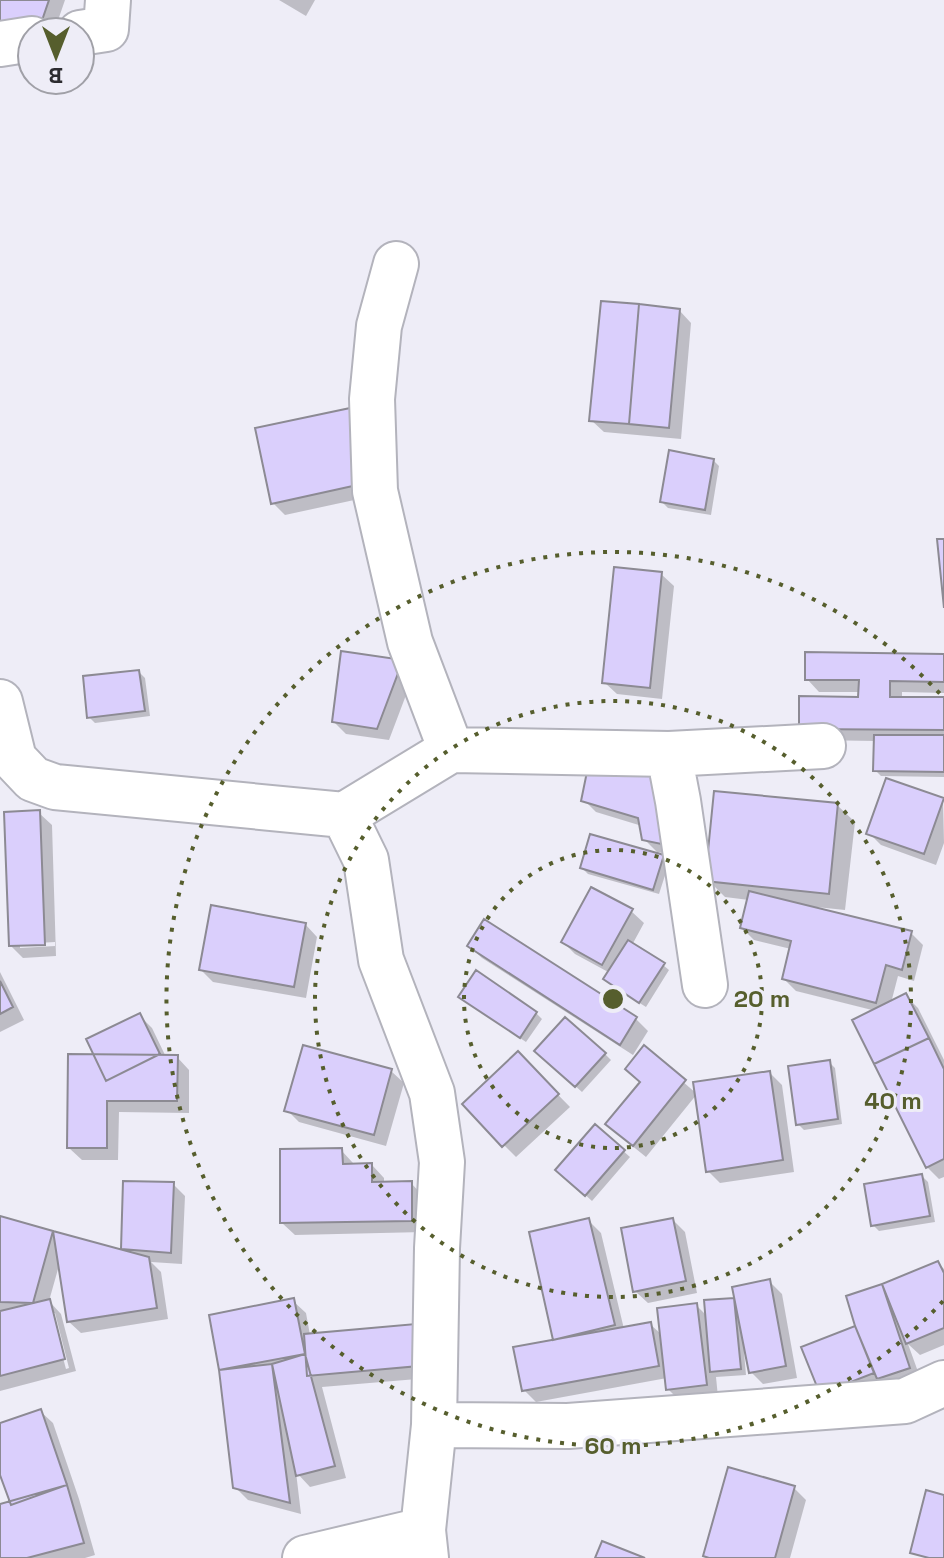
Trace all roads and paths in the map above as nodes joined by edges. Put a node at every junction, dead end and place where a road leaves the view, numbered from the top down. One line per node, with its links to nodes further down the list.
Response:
1 (108, 0): 2 (street)
2 (96, 31)
3 (396, 264): 6 (street)
4 (0, 702): 8 (street)
5 (823, 746): 7 (street)
6 (451, 750): 7 (street); 9 (street)
7 (669, 754): 10 (street)
8 (16, 780): 9 (street)
9 (344, 815): 12 (street)
10 (705, 985)
11 (944, 1383): 12 (street)
12 (434, 1425): 13 (street)
13 (424, 1544): 14 (street)
14 (305, 1558)

